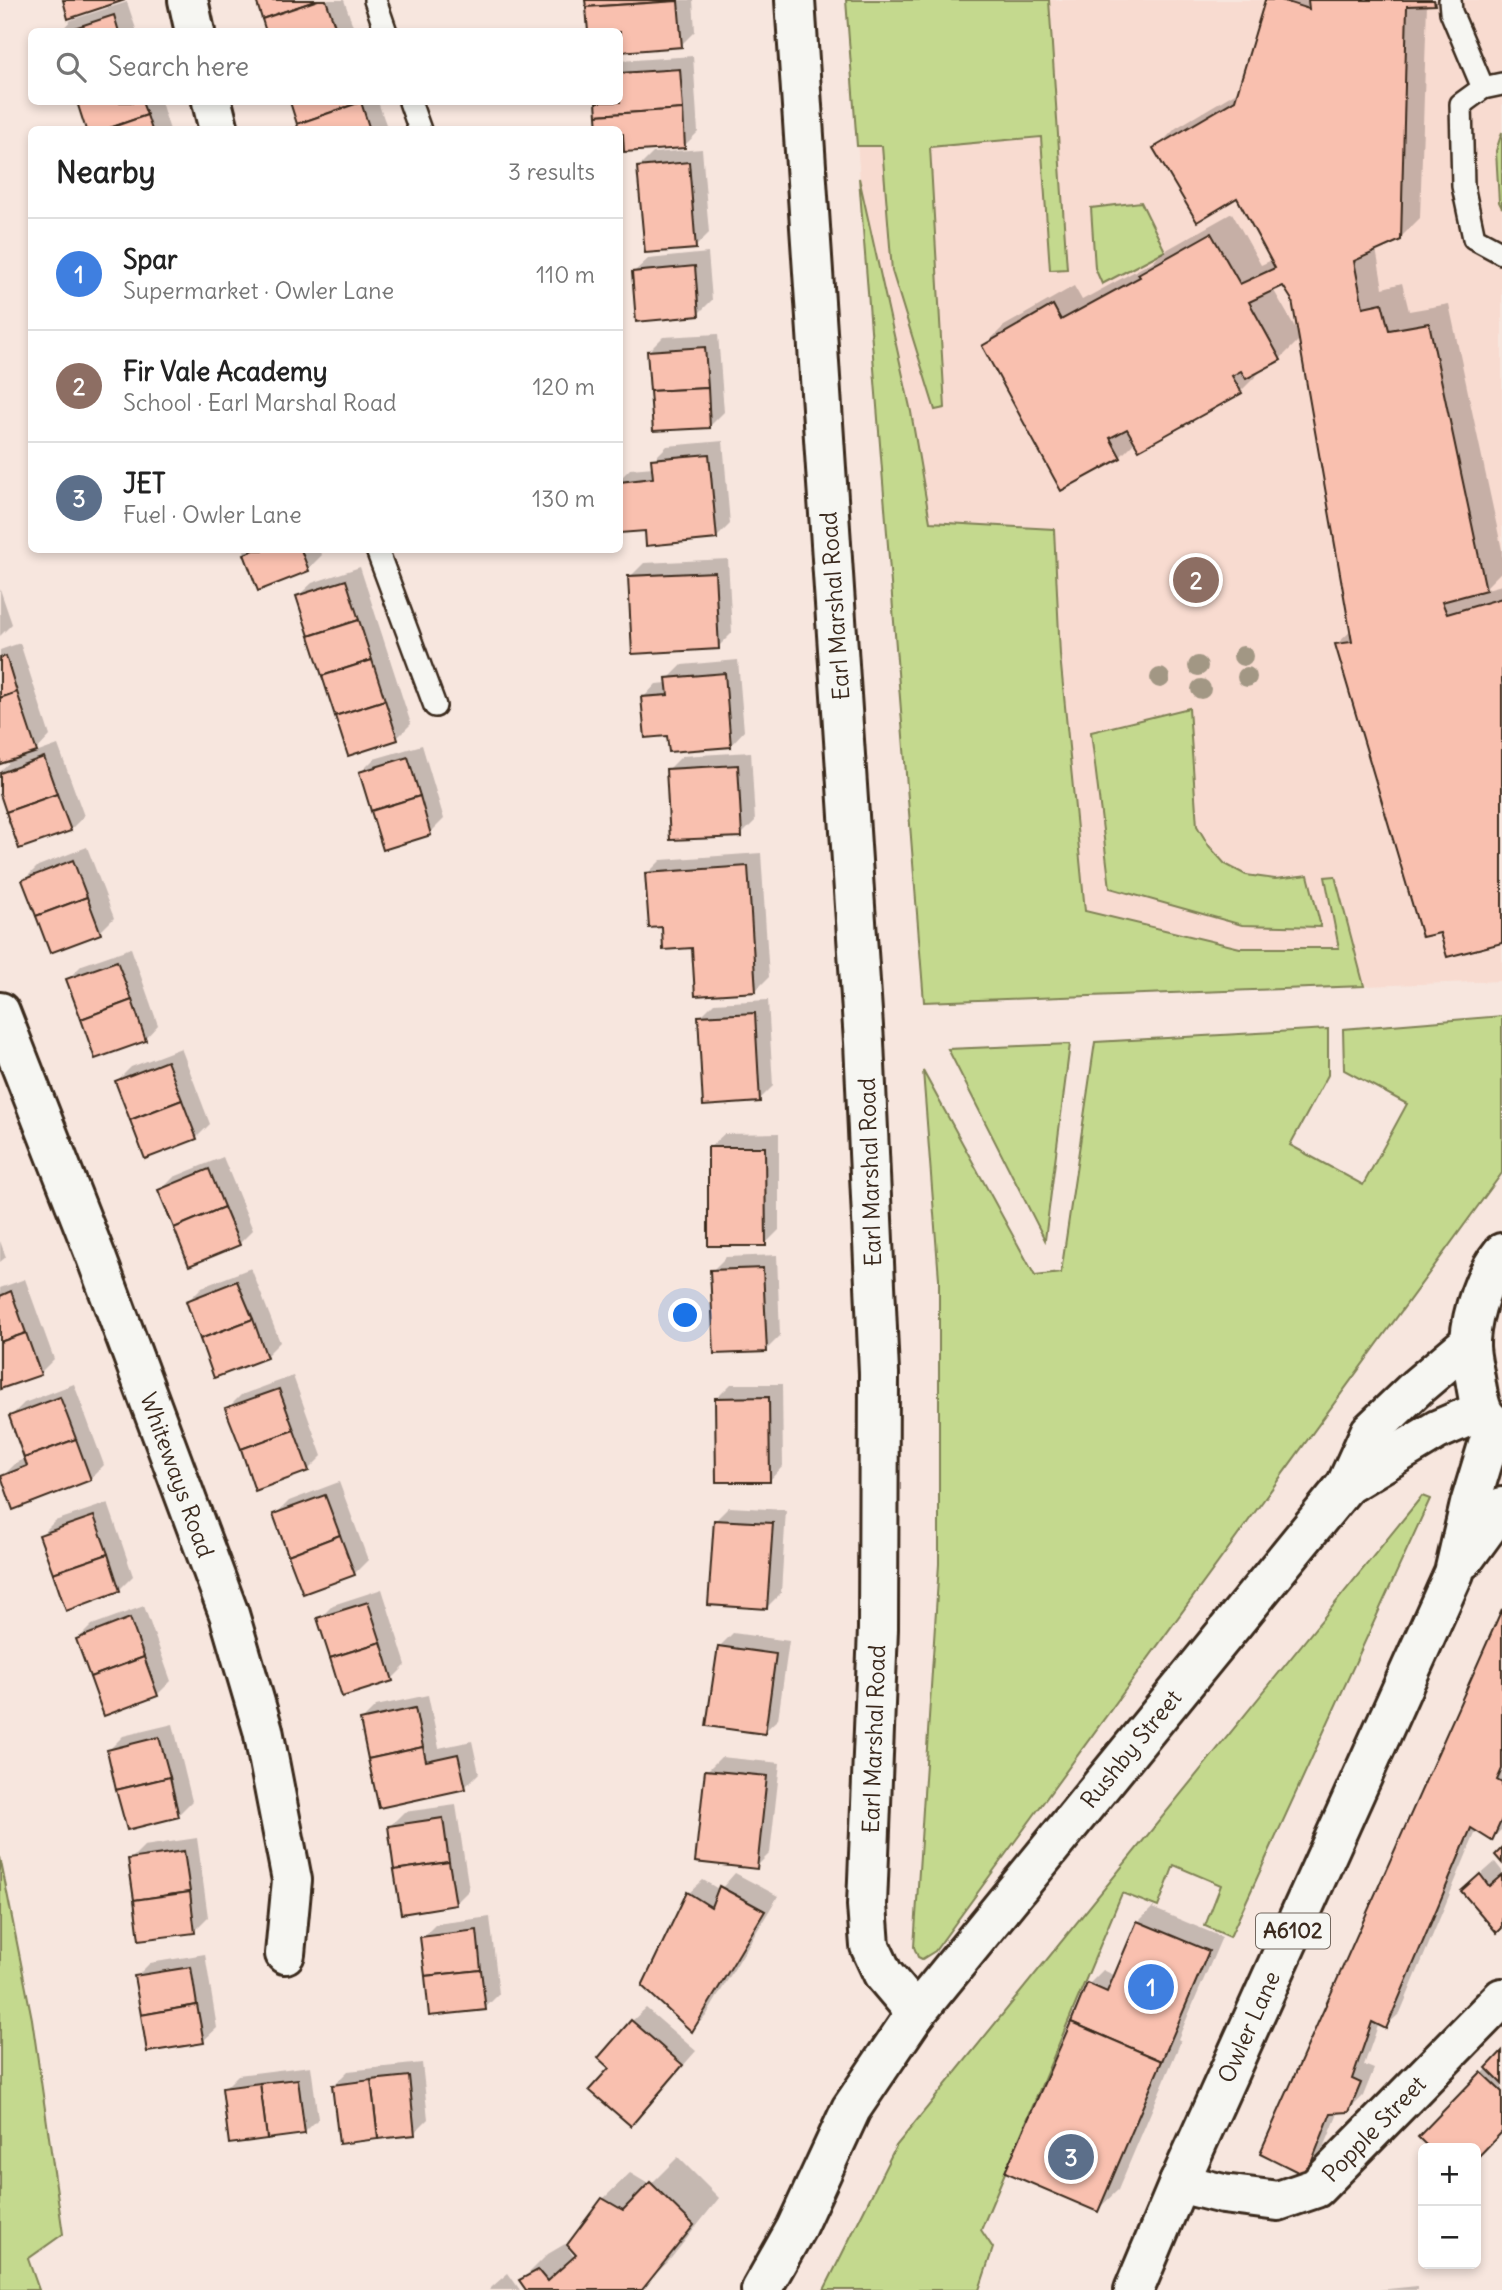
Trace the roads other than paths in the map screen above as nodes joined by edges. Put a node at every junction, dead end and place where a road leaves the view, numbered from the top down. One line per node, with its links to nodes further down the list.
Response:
1 (188, 0): 5 (street)
2 (375, 0): 6 (lane)
3 (795, 0): 24 (street, Earl Marshal Road)
4 (1450, 0): 7 (lane)
5 (194, 28)
6 (385, 28)
7 (1492, 86): 12 (lane)
8 (213, 105): 10 (street)
9 (411, 105): 11 (lane)
10 (218, 126)
11 (419, 126)
12 (1502, 253)
13 (378, 553): 14 (lane)
14 (435, 706)
15 (0, 1012): 22 (street, Whiteways Road)
16 (1502, 1253): 17 (street)
17 (1470, 1342): 18 (street); 19 (street, Rushby Street)
18 (1492, 1421): 19 (street, Rushby Street); 21 (street, Owler Lane / A6102)
19 (1346, 1485): 24 (street, Rushby Street)
20 (1502, 1507): 21 (street, Owler Lane / A6102)
21 (1454, 1573): 25 (street, Owler Lane / A6102)
22 (285, 1954)
23 (1502, 1998): 25 (street, Popple Street)
24 (916, 2013): 26 (street)
25 (1179, 2183): 27 (street, Owler Lane / A6102)
26 (761, 2290)
27 (1133, 2290)

